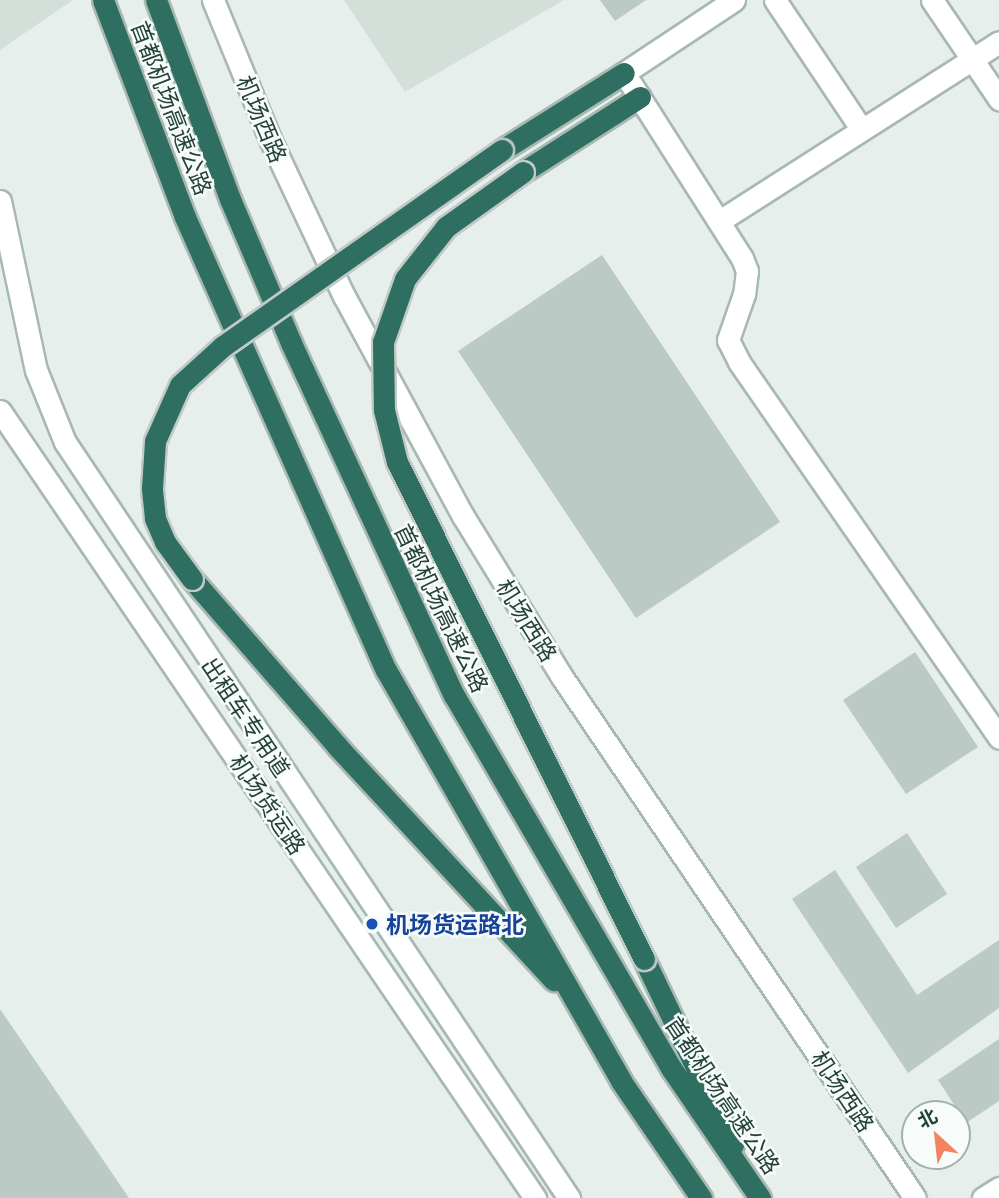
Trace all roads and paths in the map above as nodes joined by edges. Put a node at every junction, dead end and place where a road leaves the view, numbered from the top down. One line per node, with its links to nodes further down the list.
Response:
1 (103, 0): 17 (highway, 首都机场高速公路)
2 (156, 0): 22 (highway, 首都机场高速公路)
3 (213, 0): 23 (street, 机场西路)
4 (734, 0): 9 (street)
5 (775, 0): 12 (street)
6 (932, 0): 8 (street)
7 (999, 42): 8 (street)
8 (972, 59): 11 (street); 12 (street)
9 (624, 73): 10 (street); 17 (highway, bridge)
10 (640, 97): 14 (street); 22 (highway, bridge)
11 (999, 99)
12 (862, 130): 14 (street)
13 (0, 201): 20 (street, 出租车专用道)
14 (722, 220): 16 (street)
15 (0, 411): 19 (street, 机场货运路)
16 (999, 738)
17 (574, 1000): 21 (highway, 首都机场高速公路)
18 (999, 1188): 24 (street)
19 (535, 1198)
20 (569, 1198)
21 (701, 1198)
22 (760, 1198)
23 (915, 1198)
24 (983, 1198)

